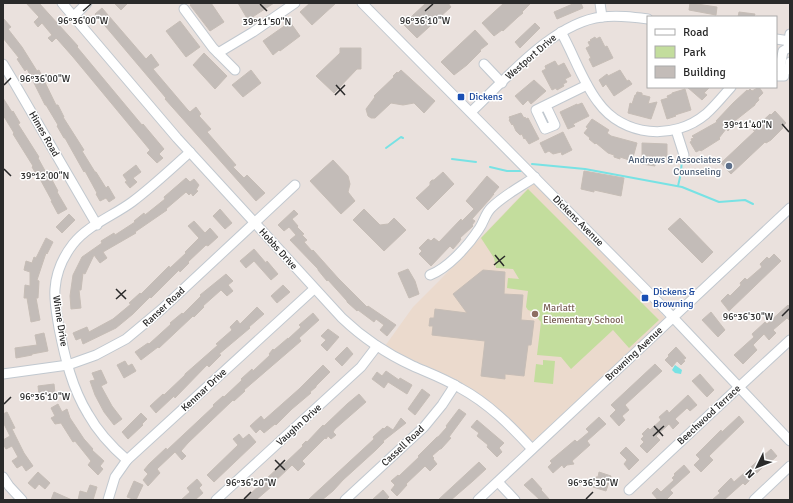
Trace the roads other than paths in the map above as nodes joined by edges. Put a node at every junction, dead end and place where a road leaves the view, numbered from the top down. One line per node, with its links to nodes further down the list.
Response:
1 (62, 3): 7 (street, Hobbs Drive)
2 (87, 3): 7 (street)
3 (295, 3): 13 (street)
4 (362, 3): 23 (street, Dickens Avenue)
5 (600, 3): 8 (street)
6 (184, 9): 13 (street)
7 (74, 16): 25 (street, Hobbs Drive)
8 (602, 17): 9 (street, Westport Drive); 10 (street, Westport Drive)
9 (647, 19)
10 (561, 32): 19 (street, Westport Drive); 20 (street)
11 (777, 39): 12 (street)
12 (789, 43): 18 (street)
13 (218, 53): 17 (street)
14 (790, 62): 18 (street)
15 (3, 64): 31 (street, Himes Road)
16 (484, 64): 19 (street)
17 (235, 70)
18 (780, 74)
19 (502, 82): 23 (street, Westport Drive)
20 (587, 85): 22 (street); 24 (street)
21 (730, 88): 24 (street)
22 (546, 106)
23 (471, 112): 27 (street, Dickens Avenue)
24 (676, 130): 26 (street)
25 (190, 152): 30 (street, Hobbs Drive); 31 (street, Winne Drive)
26 (684, 155)
27 (534, 177): 32 (street); 34 (street, Dickens Avenue)
28 (295, 185): 30 (street, Ranser Road)
29 (790, 208): 34 (street, Browning Avenue)
30 (254, 223): 33 (street, Hobbs Drive); 37 (street, Ranser Road)
31 (97, 225): 37 (street, Winne Drive)
32 (430, 275)
33 (314, 289): 36 (street, Hobbs Drive); 43 (street, Kenmar Drive)
34 (673, 317): 40 (street, Dickens Avenue); 42 (street, Browning Avenue)
35 (790, 340): 40 (street, Beechwood Terrace)
36 (377, 346): 39 (street, Hobbs Drive); 50 (street, Vaughn Drive)
37 (68, 365): 38 (street, Ranser Road); 43 (street, Winne Drive)
38 (3, 374)
39 (455, 385): 42 (street, Hobbs Drive); 51 (street, Cassell Road)
40 (738, 387): 41 (street, Dickens Avenue); 47 (street, Beechwood Terrace)
41 (790, 441)
42 (532, 450): 46 (street, Browning Avenue)
43 (127, 460): 49 (street, Kenmar Drive)
44 (790, 466): 54 (street)
45 (3, 477): 48 (street)
46 (498, 482): 52 (street, Browning Avenue); 53 (street)
47 (629, 490)
48 (22, 500)
49 (108, 500)
50 (216, 500)
51 (345, 500)
52 (478, 500)
53 (515, 500)
54 (754, 500)

